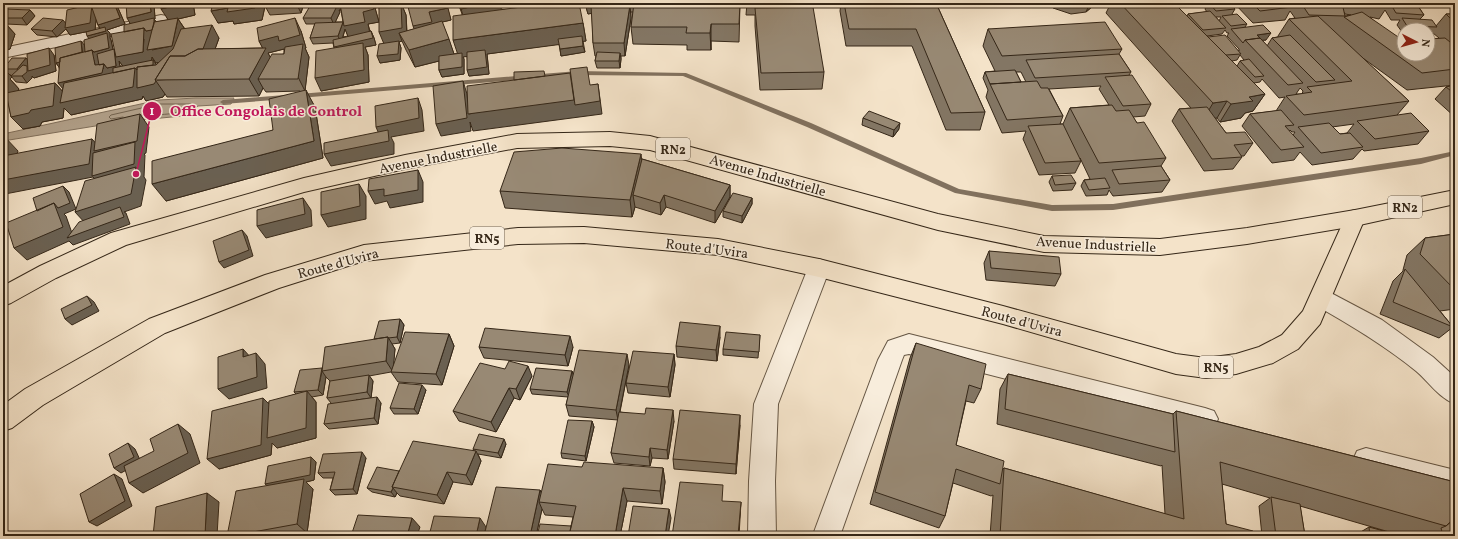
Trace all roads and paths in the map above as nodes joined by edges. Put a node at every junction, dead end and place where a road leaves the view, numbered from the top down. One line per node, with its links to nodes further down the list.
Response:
1 (161, 20): 2 (street)
2 (3, 53)
3 (1455, 197): 4 (main road, Avenue Industrielle / RN2)
4 (1355, 218): 6 (main road, Avenue Industrielle / RN2); 7 (main road, Route d'Uvira / RN5)
5 (819, 268): 7 (main road, Route d'Uvira / RN5); 9 (main road, Route d'Uvira / RN5); 14 (street)
6 (3, 297)
7 (1321, 298): 8 (street)
8 (1455, 393)
9 (3, 420)
10 (1226, 424): 13 (street)
11 (1342, 454): 12 (street)
12 (1455, 483)
13 (828, 532)
14 (762, 536)

